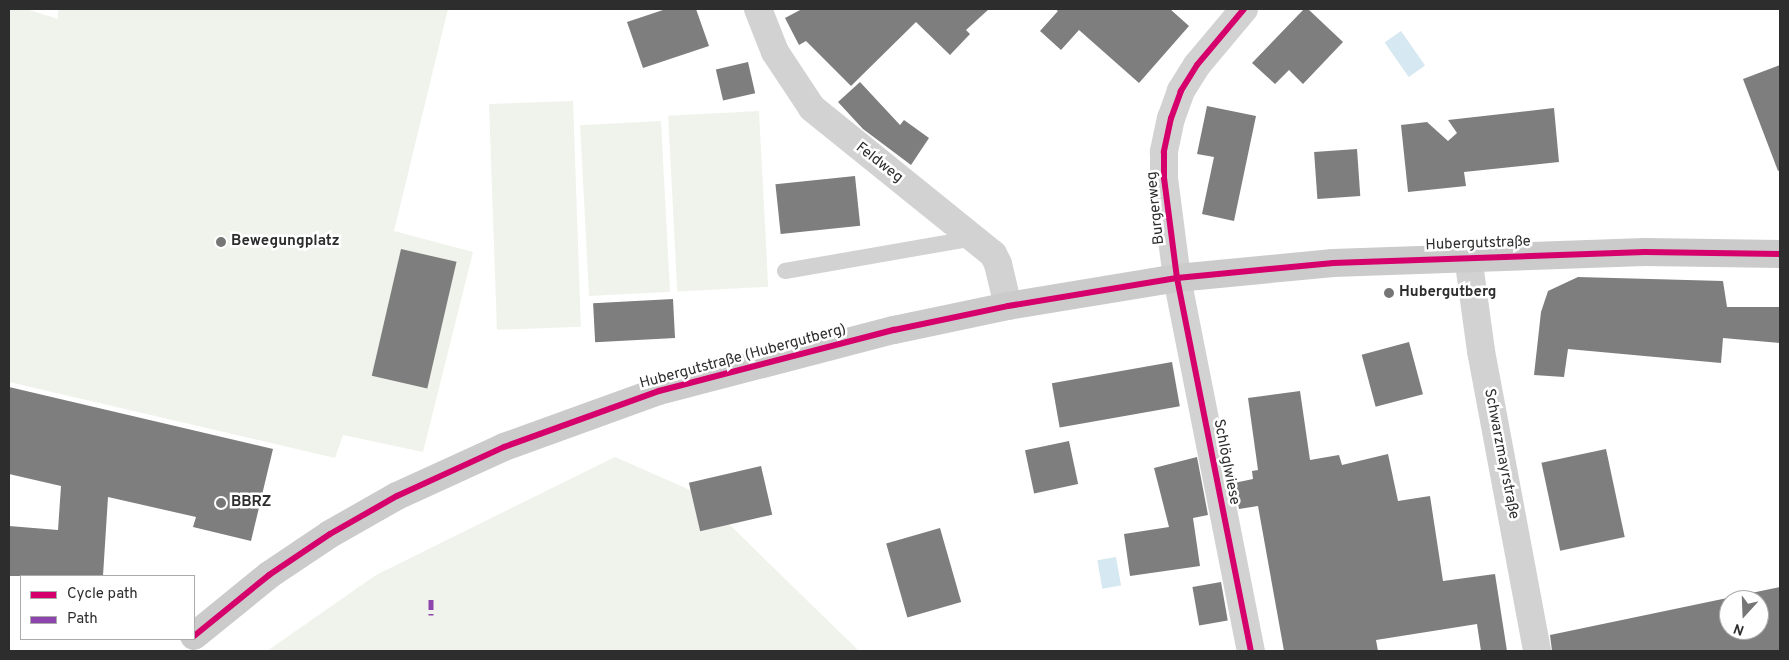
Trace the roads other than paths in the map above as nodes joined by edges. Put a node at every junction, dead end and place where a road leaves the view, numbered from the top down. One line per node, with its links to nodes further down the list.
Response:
1 (758, 9): 3 (street, Feldweg)
2 (1244, 9): 7 (street, Burgerweg)
3 (975, 238): 6 (lane); 8 (street, Feldweg)
4 (1780, 254): 5 (street, Hubergutstraße)
5 (1468, 256): 7 (street, Hubergutstraße); 13 (street, Schwarzmayrstraße)
6 (785, 271)
7 (1177, 278): 8 (street, Hubergutstraße (Hubergutberg)); 12 (street, Schlöglwiese)
8 (1008, 306): 9 (street, Hubergutstraße (Hubergutberg))
9 (195, 636)
10 (190, 640): 11 (street, Hubergutstraße (Hubergutberg))
11 (178, 651)
12 (1251, 651)
13 (1538, 651)

